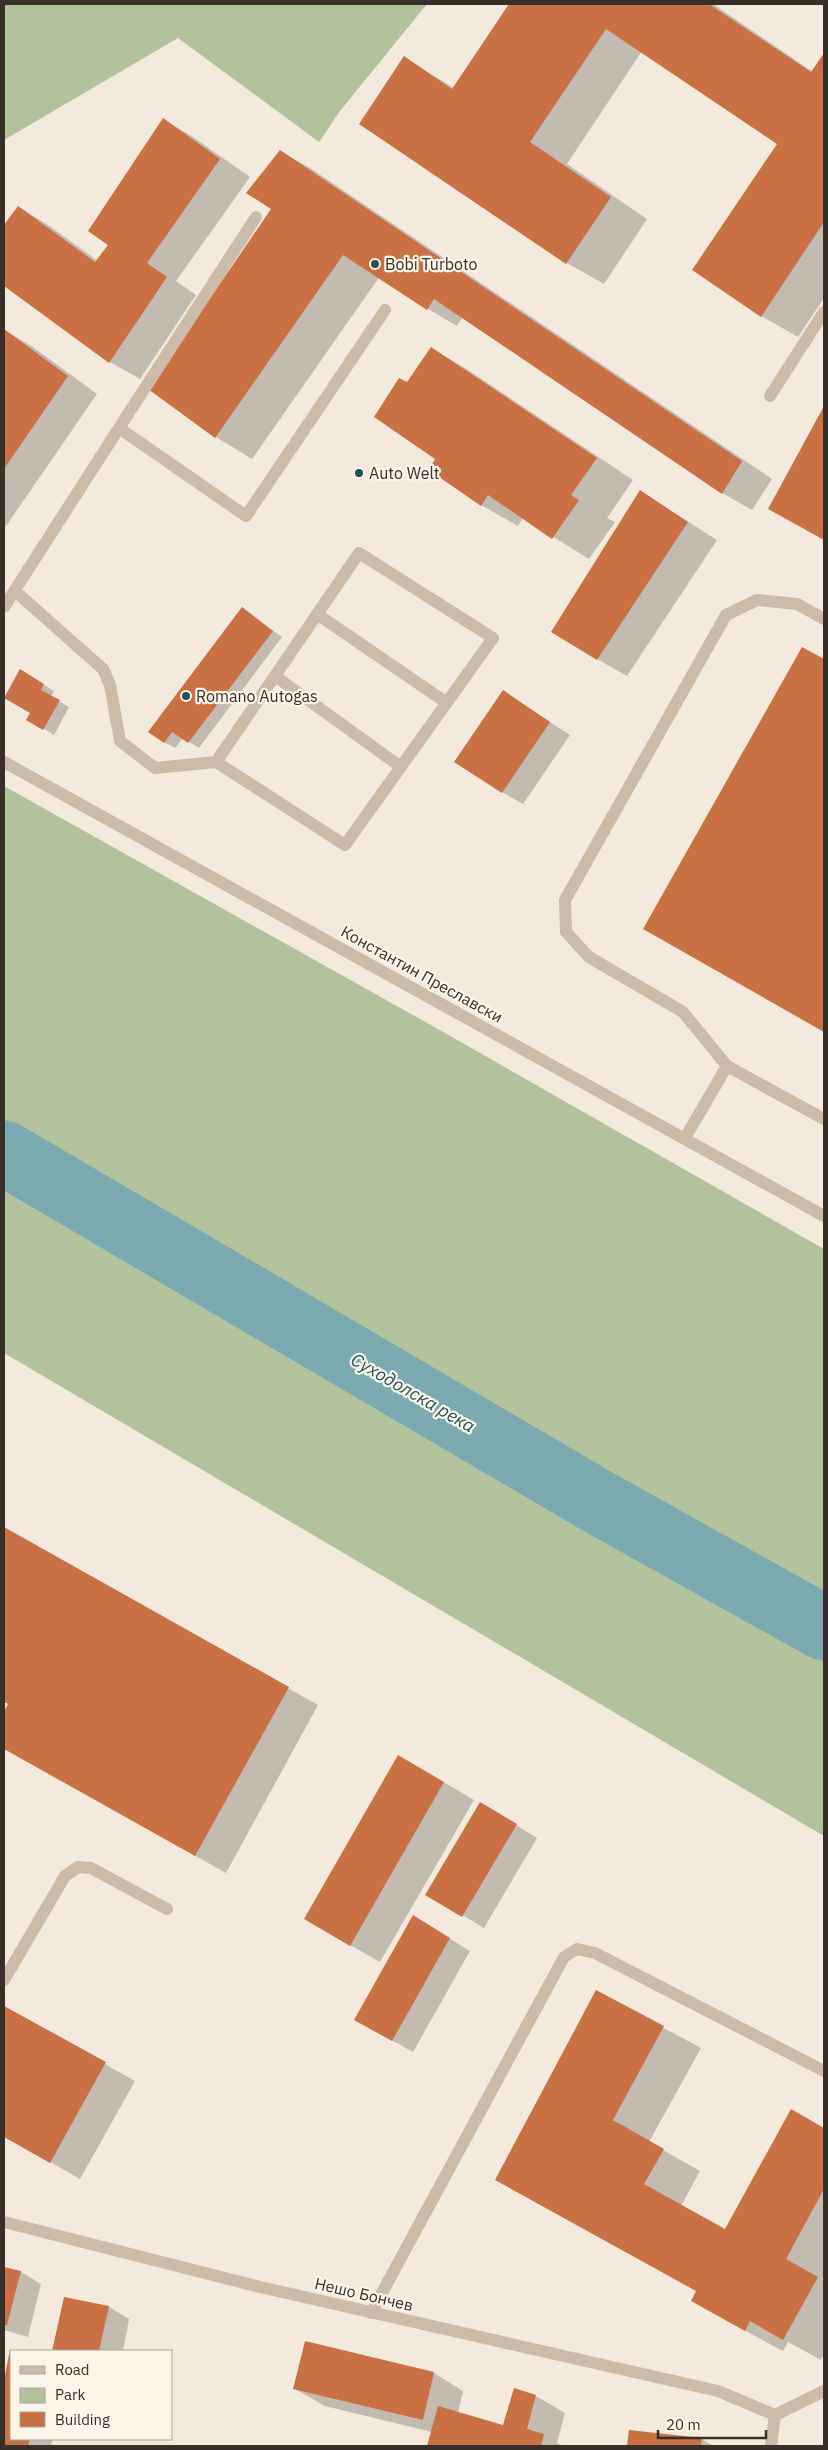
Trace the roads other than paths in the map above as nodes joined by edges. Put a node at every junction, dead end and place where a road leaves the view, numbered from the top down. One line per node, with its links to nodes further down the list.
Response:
1 (256, 217): 5 (street)
2 (385, 310): 5 (street)
3 (824, 312): 4 (street)
4 (770, 396)
5 (119, 428): 6 (street)
6 (14, 591): 7 (street); 13 (street)
7 (4, 607)
8 (317, 614): 10 (street); 11 (street); 11 (street)
9 (824, 619): 15 (street)
10 (275, 676): 13 (street); 14 (street)
11 (447, 703): 14 (street)
12 (4, 762): 17 (street, Константин Преславски)
13 (216, 762): 14 (street)
14 (401, 767)
15 (727, 1066): 16 (street); 17 (street)
16 (824, 1119)
17 (685, 1138): 18 (street, Константин Преславски)
18 (824, 1216)
19 (167, 1909): 20 (street)
20 (4, 1980)
21 (824, 2071): 23 (street)
22 (4, 2222): 23 (street, Нешо Бончев)
23 (372, 2313): 25 (street, Нешо Бончев)
24 (824, 2391): 25 (street)
25 (775, 2414): 26 (street)
26 (771, 2446)

